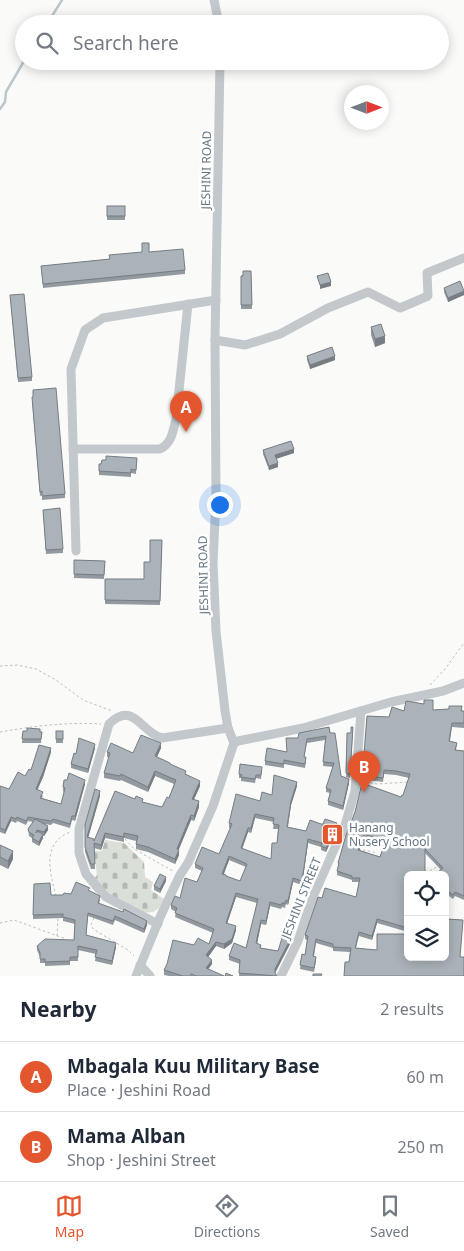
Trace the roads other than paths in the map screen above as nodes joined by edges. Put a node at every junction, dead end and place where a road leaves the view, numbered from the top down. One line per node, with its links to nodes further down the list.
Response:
1 (214, 0): 2 (street)
2 (217, 15)
3 (220, 70): 5 (street, JESHINI ROAD)
4 (464, 258): 7 (street)
5 (216, 300): 6 (street); 7 (street, JESHINI ROAD)
6 (188, 304): 8 (street); 8 (street)
7 (215, 340): 12 (street, JESHINI ROAD)
8 (73, 449): 9 (street)
9 (76, 551)
10 (464, 684): 11 (street)
11 (361, 711): 13 (street); 18 (street, JESHINI STREET)
12 (228, 728): 13 (street, JESHINI ROAD); 14 (street)
13 (234, 743): 14 (street)
14 (158, 924): 15 (street)
15 (140, 965): 16 (street); 17 (street)
16 (136, 976)
17 (150, 976)
18 (281, 976)

